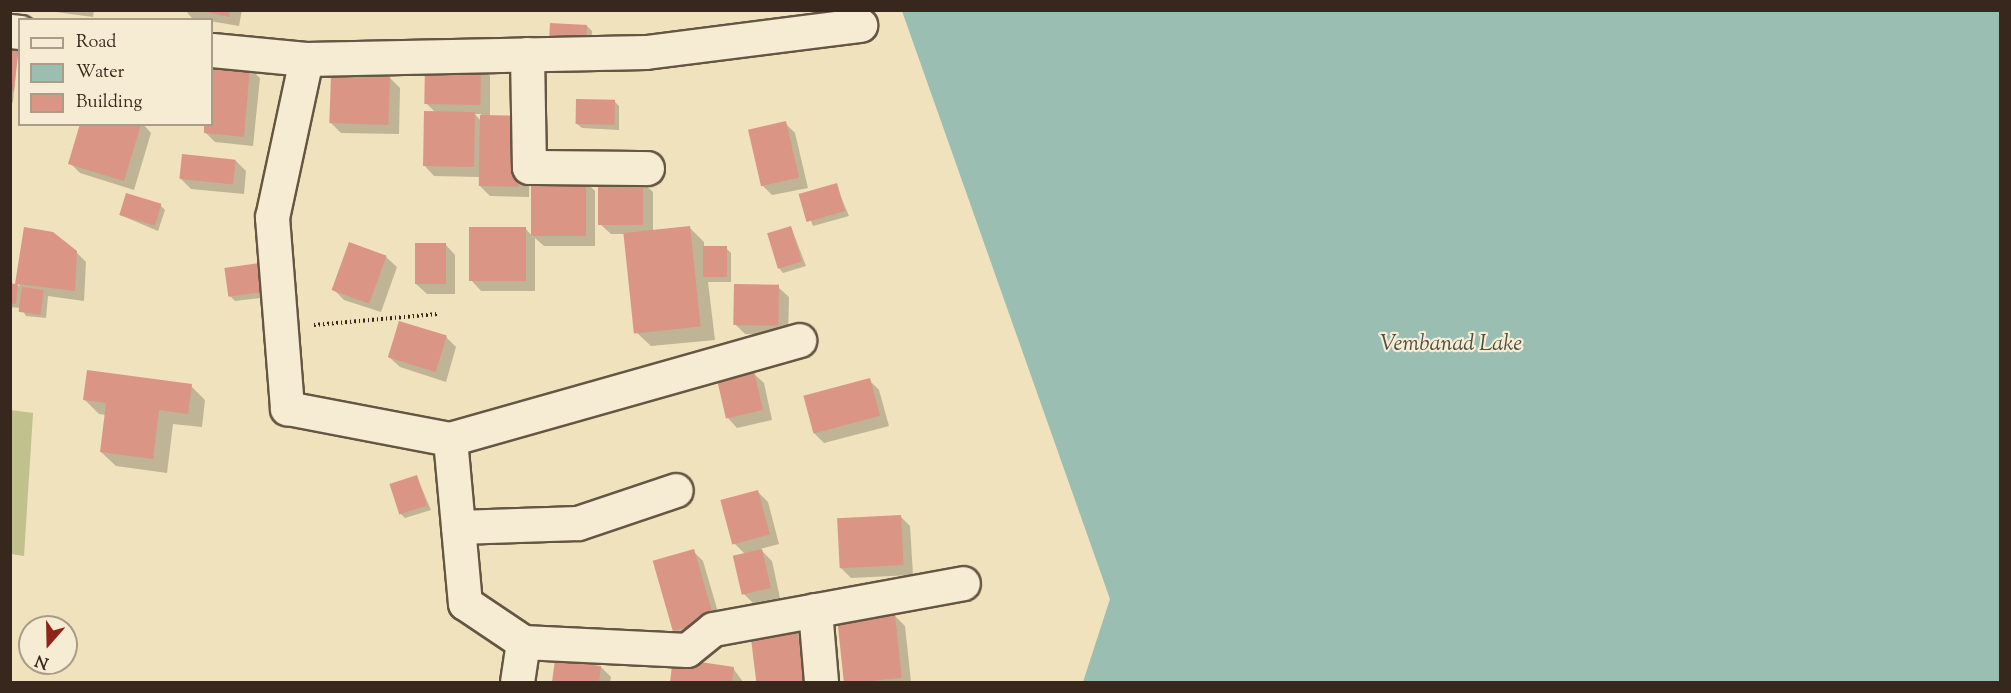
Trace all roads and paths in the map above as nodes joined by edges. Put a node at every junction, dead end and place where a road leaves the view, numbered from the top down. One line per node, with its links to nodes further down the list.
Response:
1 (860, 25): 3 (street)
2 (213, 50): 4 (street)
3 (527, 54): 4 (street); 5 (street)
4 (306, 59): 7 (street)
5 (647, 168)
6 (438, 314): 7 (path)
7 (280, 328): 9 (street)
8 (799, 340): 9 (street)
9 (450, 439): 11 (street)
10 (676, 490): 11 (street)
11 (458, 527): 14 (street)
12 (963, 583): 13 (street)
13 (815, 610): 14 (street); 16 (street)
14 (523, 642): 15 (street)
15 (517, 682)
16 (821, 682)

